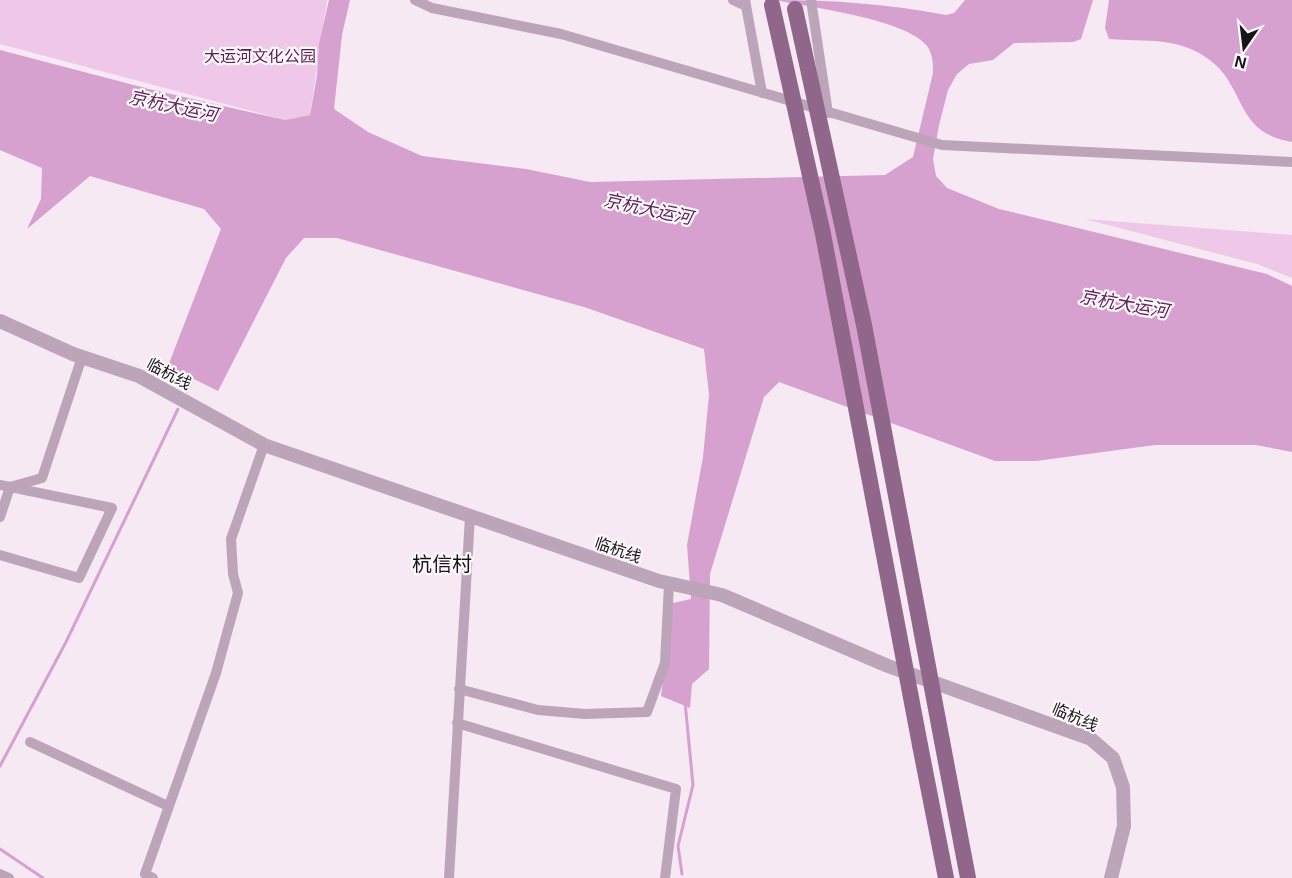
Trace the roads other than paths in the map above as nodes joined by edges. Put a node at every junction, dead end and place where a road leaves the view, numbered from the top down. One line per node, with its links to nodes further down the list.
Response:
1 (415, 0): 7 (street)
2 (733, 0): 5 (street)
3 (771, 0): 27 (main road, bridge)
4 (793, 0): 28 (main road, bridge)
5 (745, 3): 7 (street)
6 (811, 4): 8 (street)
7 (762, 93): 8 (street)
8 (828, 113): 9 (street)
9 (1292, 162)
10 (0, 321): 11 (street, 临杭线)
11 (82, 357): 12 (street, 临杭线); 13 (street)
12 (264, 445): 14 (street, 临杭线); 21 (street)
13 (5, 486): 15 (street); 16 (street)
14 (470, 516): 17 (street, 临杭线); 18 (street)
15 (0, 517)
16 (0, 555)
17 (669, 584): 18 (street); 29 (street, 临杭线)
18 (459, 689): 19 (street)
19 (457, 723): 25 (street); 26 (street)
20 (30, 742): 21 (street)
21 (168, 806): 24 (street)
22 (0, 874): 23 (street)
23 (9, 878)
24 (153, 878)
25 (449, 878)
26 (665, 878)
27 (946, 878)
28 (968, 878)
29 (1111, 878)

